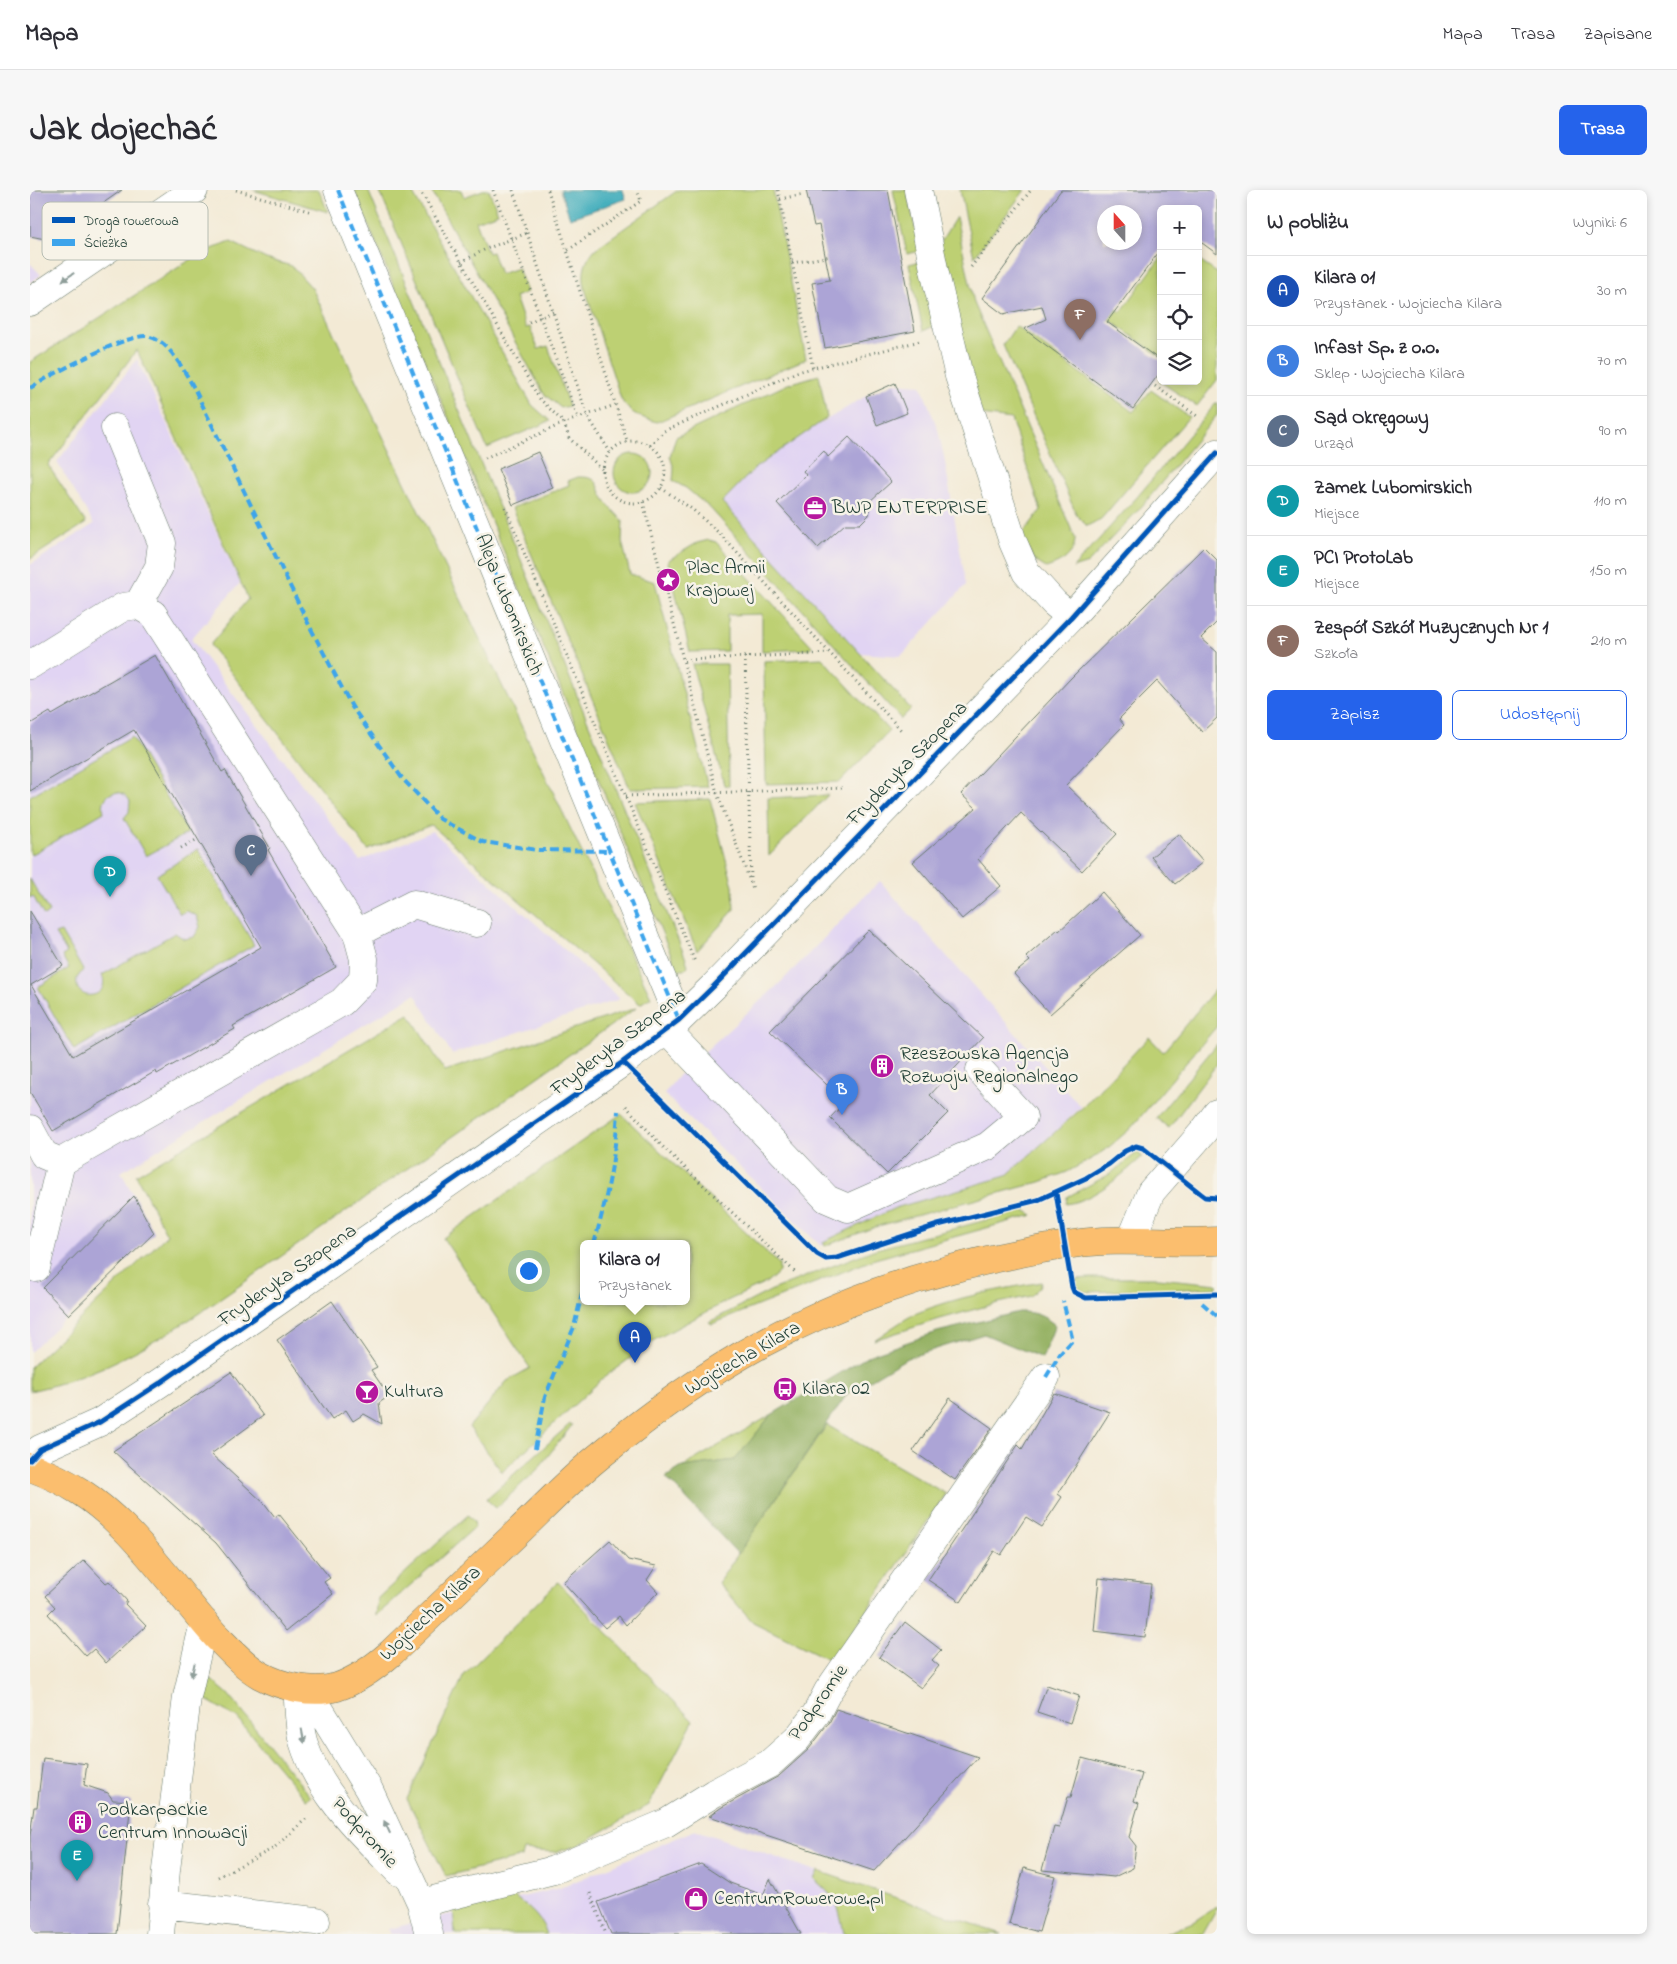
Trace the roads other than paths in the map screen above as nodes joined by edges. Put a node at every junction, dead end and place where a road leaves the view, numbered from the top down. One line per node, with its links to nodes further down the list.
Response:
1 (194, 190): 4 (street, one-way to 4)
2 (338, 190): 14 (street, Aleja Lubomirskich)
3 (918, 190): 10 (street)
4 (176, 202)
5 (92, 260): 6 (street, one-way to 6)
6 (30, 302)
7 (115, 428): 9 (street)
8 (1217, 453): 10 (street, Fryderyka Szopena)
9 (138, 605): 11 (street); 13 (street)
10 (1071, 617): 14 (street, Fryderyka Szopena)
11 (30, 665)
12 (477, 923): 13 (street)
13 (357, 934): 18 (street)
14 (673, 1025): 15 (street); 23 (street, Fryderyka Szopena)
15 (980, 1070)
16 (1217, 1113): 19 (street)
17 (30, 1129): 18 (street)
18 (61, 1162): 21 (street)
19 (1131, 1240): 20 (main road, Wojciecha Kilara); 26 (main road, Wojciecha Kilara)
20 (1211, 1244)
21 (36, 1268)
22 (1046, 1377): 27 (street, Podpromie)
23 (30, 1460)
24 (30, 1468): 25 (main road, Podpromie)
25 (204, 1622): 26 (main road, Podpromie); 28 (street, one-way to 28)
26 (297, 1688): 27 (street, Podpromie, one-way to 26); 27 (street, Podpromie, one-way to 27)
27 (418, 1895): 31 (street, Podpromie)
28 (162, 1904): 29 (street); 30 (street)
29 (316, 1921)
30 (160, 1934)
31 (428, 1934)

